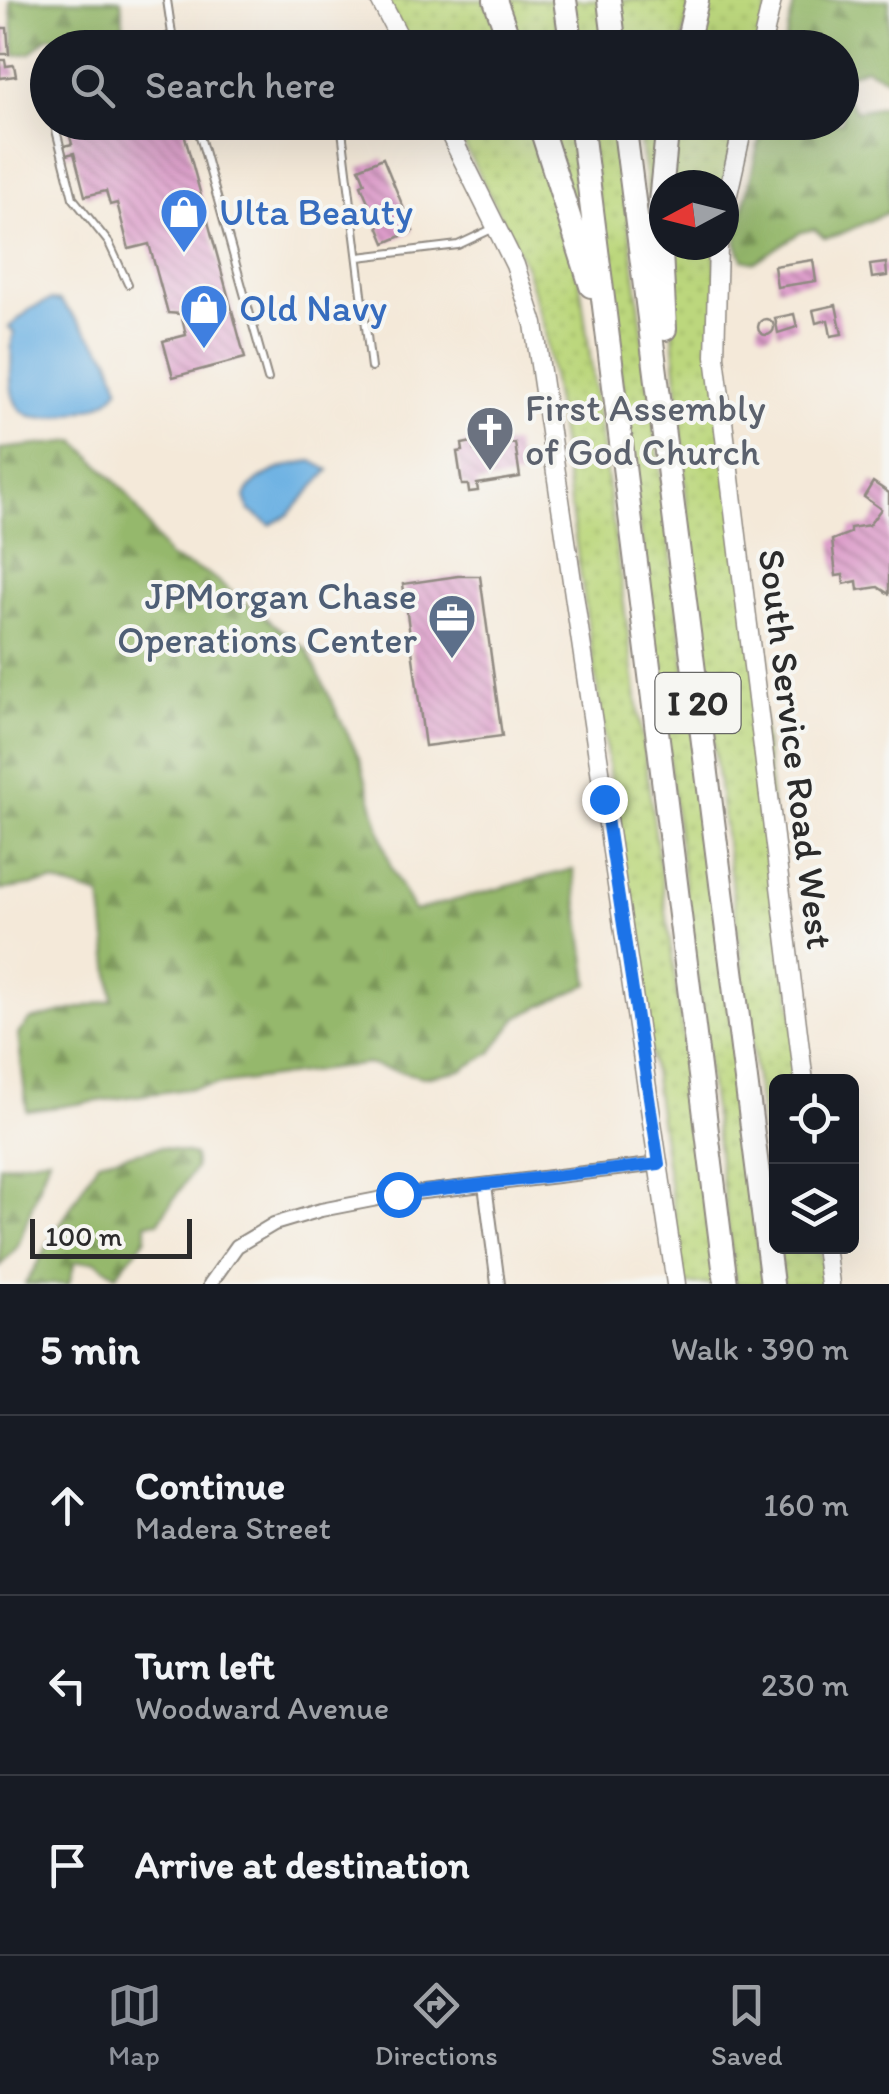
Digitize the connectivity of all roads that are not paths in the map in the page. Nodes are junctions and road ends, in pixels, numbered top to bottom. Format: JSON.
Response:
{"nodes":[{"id":1,"x":167,"y":0,"type":"edge"},
{"id":2,"x":380,"y":0,"type":"edge"},
{"id":3,"x":495,"y":0,"type":"edge"},
{"id":4,"x":565,"y":0,"type":"edge"},
{"id":5,"x":609,"y":0,"type":"edge"},
{"id":6,"x":697,"y":0,"type":"edge"},
{"id":7,"x":772,"y":0,"type":"edge"},
{"id":8,"x":171,"y":30,"type":"edge"},
{"id":9,"x":396,"y":30,"type":"edge"},
{"id":10,"x":506,"y":30,"type":"edge"},
{"id":11,"x":569,"y":30,"type":"edge"},
{"id":12,"x":613,"y":30,"type":"edge"},
{"id":13,"x":690,"y":30,"type":"edge"},
{"id":14,"x":765,"y":30,"type":"edge"},
{"id":15,"x":58,"y":140,"type":"edge"},
{"id":16,"x":201,"y":140,"type":"edge"},
{"id":17,"x":344,"y":140,"type":"edge"},
{"id":18,"x":453,"y":140,"type":"edge"},
{"id":19,"x":545,"y":140,"type":"edge"},
{"id":20,"x":584,"y":140,"type":"edge"},
{"id":21,"x":626,"y":140,"type":"edge"},
{"id":22,"x":666,"y":140,"type":"edge"},
{"id":23,"x":740,"y":140,"type":"edge"},
{"id":24,"x":733,"y":170,"type":"edge"},
{"id":25,"x":498,"y":226,"type":"junction"},
{"id":26,"x":360,"y":257,"type":"junction"},
{"id":27,"x":718,"y":260,"type":"edge"},
{"id":28,"x":128,"y":284,"type":"dead end"},
{"id":29,"x":613,"y":362,"type":"junction"},
{"id":30,"x":371,"y":368,"type":"dead end"},
{"id":31,"x":268,"y":378,"type":"dead end"},
{"id":32,"x":666,"y":448,"type":"junction"},
{"id":33,"x":803,"y":1074,"type":"edge"},
{"id":34,"x":659,"y":1164,"type":"junction"},
{"id":35,"x":485,"y":1185,"type":"junction"},
{"id":36,"x":826,"y":1254,"type":"edge"},
{"id":37,"x":210,"y":1284,"type":"edge"},
{"id":38,"x":498,"y":1284,"type":"edge"},
{"id":39,"x":676,"y":1284,"type":"edge"},
{"id":40,"x":726,"y":1284,"type":"edge"},
{"id":41,"x":772,"y":1284,"type":"edge"},
{"id":42,"x":830,"y":1284,"type":"edge"}],
"edges":[{"from":1,"to":8,"type":"lane"},
{"from":2,"to":9,"type":"main road"},
{"from":3,"to":10,"type":"highway"},
{"from":4,"to":11,"type":"highway"},
{"from":5,"to":12,"type":"highway"},
{"from":6,"to":13,"type":"highway"},
{"from":7,"to":14,"type":"main road"},
{"from":15,"to":28,"type":"lane"},
{"from":16,"to":31,"type":"lane"},
{"from":17,"to":26,"type":"lane"},
{"from":18,"to":25,"type":"main road"},
{"from":19,"to":29,"type":"highway"},
{"from":20,"to":29,"type":"highway","number":"I 20"},
{"from":21,"to":32,"type":"highway","number":"I 20"},
{"from":22,"to":32,"type":"highway"},
{"from":23,"to":24,"type":"main road"},
{"from":25,"to":26,"type":"lane"},
{"from":25,"to":34,"type":"main road"},
{"from":26,"to":30,"type":"lane"},
{"from":27,"to":33,"type":"main road","name":"South Service Road West"},
{"from":29,"to":40,"type":"highway","number":"I 20"},
{"from":32,"to":41,"type":"highway","number":"I 20"},
{"from":34,"to":35,"type":"street"},
{"from":34,"to":39,"type":"main road"},
{"from":35,"to":37,"type":"street"},
{"from":35,"to":38,"type":"street"},
{"from":36,"to":42,"type":"main road"}]}
